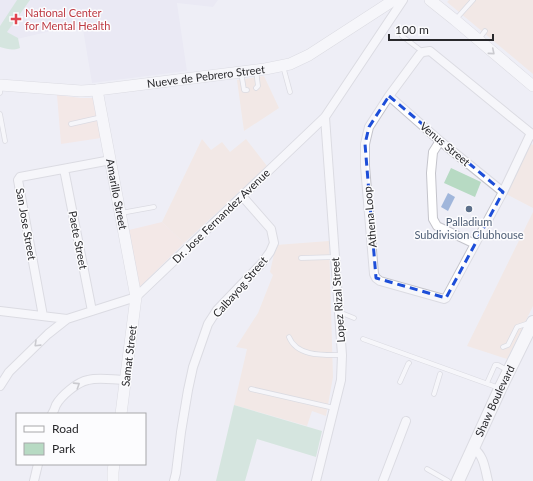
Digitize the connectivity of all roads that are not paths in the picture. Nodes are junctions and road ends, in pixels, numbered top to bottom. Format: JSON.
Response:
{"nodes":[{"id":1,"x":403,"y":0,"type":"edge"},
{"id":2,"x":430,"y":0,"type":"edge"},
{"id":3,"x":472,"y":0,"type":"edge"},
{"id":4,"x":389,"y":1,"type":"edge"},
{"id":5,"x":455,"y":20,"type":"junction"},
{"id":6,"x":485,"y":31,"type":"dead end"},
{"id":7,"x":402,"y":36,"type":"dead end"},
{"id":8,"x":478,"y":40,"type":"junction"},
{"id":9,"x":423,"y":52,"type":"junction"},
{"id":10,"x":283,"y":65,"type":"junction"},
{"id":11,"x":256,"y":70,"type":"junction"},
{"id":12,"x":240,"y":72,"type":"junction"},
{"id":13,"x":533,"y":86,"type":"edge"},
{"id":14,"x":0,"y":88,"type":"edge"},
{"id":15,"x":256,"y":88,"type":"dead end"},
{"id":16,"x":97,"y":90,"type":"junction"},
{"id":17,"x":247,"y":90,"type":"dead end"},
{"id":18,"x":290,"y":92,"type":"dead end"},
{"id":19,"x":389,"y":96,"type":"junction"},
{"id":20,"x":0,"y":114,"type":"edge"},
{"id":21,"x":102,"y":117,"type":"junction"},
{"id":22,"x":325,"y":117,"type":"junction"},
{"id":23,"x":71,"y":124,"type":"dead end"},
{"id":24,"x":532,"y":134,"type":"edge"},
{"id":25,"x":440,"y":140,"type":"junction"},
{"id":26,"x":5,"y":141,"type":"dead end"},
{"id":27,"x":111,"y":160,"type":"junction"},
{"id":28,"x":64,"y":169,"type":"junction"},
{"id":29,"x":503,"y":192,"type":"junction"},
{"id":30,"x":242,"y":196,"type":"junction"},
{"id":31,"x":154,"y":207,"type":"dead end"},
{"id":32,"x":120,"y":213,"type":"junction"},
{"id":33,"x":475,"y":244,"type":"junction"},
{"id":34,"x":335,"y":256,"type":"junction"},
{"id":35,"x":301,"y":258,"type":"dead end"},
{"id":36,"x":136,"y":297,"type":"junction"},
{"id":37,"x":92,"y":310,"type":"junction"},
{"id":38,"x":0,"y":311,"type":"edge"},
{"id":39,"x":338,"y":312,"type":"junction"},
{"id":40,"x":43,"y":316,"type":"junction"},
{"id":41,"x":354,"y":318,"type":"dead end"},
{"id":42,"x":67,"y":319,"type":"junction"},
{"id":43,"x":533,"y":322,"type":"edge"},
{"id":44,"x":289,"y":337,"type":"dead end"},
{"id":45,"x":362,"y":339,"type":"dead end"},
{"id":46,"x":503,"y":347,"type":"dead end"},
{"id":47,"x":342,"y":355,"type":"junction"},
{"id":48,"x":409,"y":363,"type":"dead end"},
{"id":49,"x":509,"y":371,"type":"junction"},
{"id":50,"x":440,"y":374,"type":"dead end"},
{"id":51,"x":126,"y":380,"type":"junction"},
{"id":52,"x":400,"y":382,"type":"dead end"},
{"id":53,"x":486,"y":383,"type":"junction"},
{"id":54,"x":0,"y":386,"type":"edge"},
{"id":55,"x":500,"y":389,"type":"junction"},
{"id":56,"x":251,"y":390,"type":"dead end"},
{"id":57,"x":434,"y":394,"type":"dead end"},
{"id":58,"x":334,"y":408,"type":"junction"},
{"id":59,"x":52,"y":413,"type":"edge"},
{"id":60,"x":121,"y":413,"type":"edge"},
{"id":61,"x":406,"y":421,"type":"dead end"},
{"id":62,"x":473,"y":448,"type":"junction"},
{"id":63,"x":38,"y":465,"type":"edge"},
{"id":64,"x":114,"y":465,"type":"edge"},
{"id":65,"x":427,"y":469,"type":"dead end"},
{"id":66,"x":34,"y":481,"type":"edge"},
{"id":67,"x":113,"y":481,"type":"edge"},
{"id":68,"x":174,"y":481,"type":"edge"},
{"id":69,"x":316,"y":481,"type":"edge"},
{"id":70,"x":383,"y":481,"type":"edge"},
{"id":71,"x":448,"y":481,"type":"edge"},
{"id":72,"x":458,"y":481,"type":"edge"},
{"id":73,"x":488,"y":481,"type":"edge"}],
"edges":[{"from":1,"to":22,"type":"street","name":"Dr. Jose Fernandez Avenue"},
{"from":2,"to":5,"type":"street"},
{"from":3,"to":5,"type":"lane"},
{"from":4,"to":10,"type":"street","name":"Nueve de Pebrero Street"},
{"from":5,"to":8,"type":"street"},
{"from":6,"to":8,"type":"lane"},
{"from":7,"to":9,"type":"lane"},
{"from":8,"to":13,"type":"street","one_way":true},
{"from":9,"to":19,"type":"street","name":"Athena Loop"},
{"from":9,"to":24,"type":"street","name":"Athena Loop"},
{"from":10,"to":11,"type":"street","name":"Nueve de Pebrero Street"},
{"from":10,"to":18,"type":"lane"},
{"from":11,"to":12,"type":"street","name":"Nueve de Pebrero Street"},
{"from":11,"to":15,"type":"lane"},
{"from":12,"to":16,"type":"street","name":"Nueve de Pebrero Street"},
{"from":12,"to":17,"type":"lane"},
{"from":14,"to":16,"type":"street","name":"Nueve de Pebrero Street"},
{"from":16,"to":21,"type":"street","name":"Amarillo Street"},
{"from":19,"to":25,"type":"street","name":"Venus Street"},
{"from":19,"to":33,"type":"street","name":"Athena Loop"},
{"from":20,"to":26,"type":"lane"},
{"from":21,"to":23,"type":"lane"},
{"from":21,"to":27,"type":"street","name":"Amarillo Street"},
{"from":22,"to":30,"type":"street","name":"Dr. Jose Fernandez Avenue"},
{"from":22,"to":34,"type":"street","name":"Lopez Rizal Street"},
{"from":24,"to":29,"type":"street","name":"Athena Loop"},
{"from":25,"to":29,"type":"street","name":"Venus Street"},
{"from":25,"to":33,"type":"street"},
{"from":27,"to":28,"type":"street","name":"San Jose Street"},
{"from":27,"to":32,"type":"street","name":"Amarillo Street"},
{"from":28,"to":37,"type":"street","name":"Paete Street"},
{"from":28,"to":40,"type":"street","name":"San Jose Street"},
{"from":29,"to":33,"type":"street","name":"Athena Loop"},
{"from":30,"to":36,"type":"street","name":"Dr. Jose Fernandez Avenue"},
{"from":30,"to":68,"type":"street","name":"Calbayog Street"},
{"from":31,"to":32,"type":"lane"},
{"from":32,"to":36,"type":"street","name":"Amarillo Street"},
{"from":34,"to":35,"type":"lane"},
{"from":34,"to":39,"type":"street","name":"Lopez Rizal Street"},
{"from":36,"to":37,"type":"street","name":"Dr. Jose Fernandez Avenue"},
{"from":36,"to":51,"type":"street","name":"Samat Street"},
{"from":37,"to":42,"type":"street","name":"Dr. Jose Fernandez Avenue"},
{"from":38,"to":40,"type":"street"},
{"from":39,"to":41,"type":"lane"},
{"from":39,"to":47,"type":"street","name":"Lopez Rizal Street"},
{"from":40,"to":42,"type":"street"},
{"from":42,"to":54,"type":"street","name":"Dr. Jose Fernandez Avenue","one_way":true},
{"from":43,"to":46,"type":"lane"},
{"from":43,"to":49,"type":"main road","name":"Shaw Boulevard"},
{"from":44,"to":47,"type":"lane"},
{"from":45,"to":53,"type":"lane"},
{"from":47,"to":58,"type":"street","name":"Lopez Rizal Street"},
{"from":48,"to":52,"type":"lane"},
{"from":49,"to":53,"type":"lane"},
{"from":49,"to":55,"type":"main road","name":"Shaw Boulevard"},
{"from":50,"to":57,"type":"lane"},
{"from":59,"to":51,"type":"street","one_way":true},
{"from":51,"to":60,"type":"street","name":"Samat Street"},
{"from":53,"to":55,"type":"lane"},
{"from":55,"to":62,"type":"main road","name":"Shaw Boulevard"},
{"from":56,"to":58,"type":"lane"},
{"from":58,"to":69,"type":"street","name":"Lopez Rizal Street"},
{"from":61,"to":70,"type":"street"},
{"from":62,"to":72,"type":"main road","name":"Shaw Boulevard"},
{"from":62,"to":73,"type":"street"},
{"from":63,"to":66,"type":"street"},
{"from":64,"to":67,"type":"street"},
{"from":65,"to":71,"type":"lane"}]}
